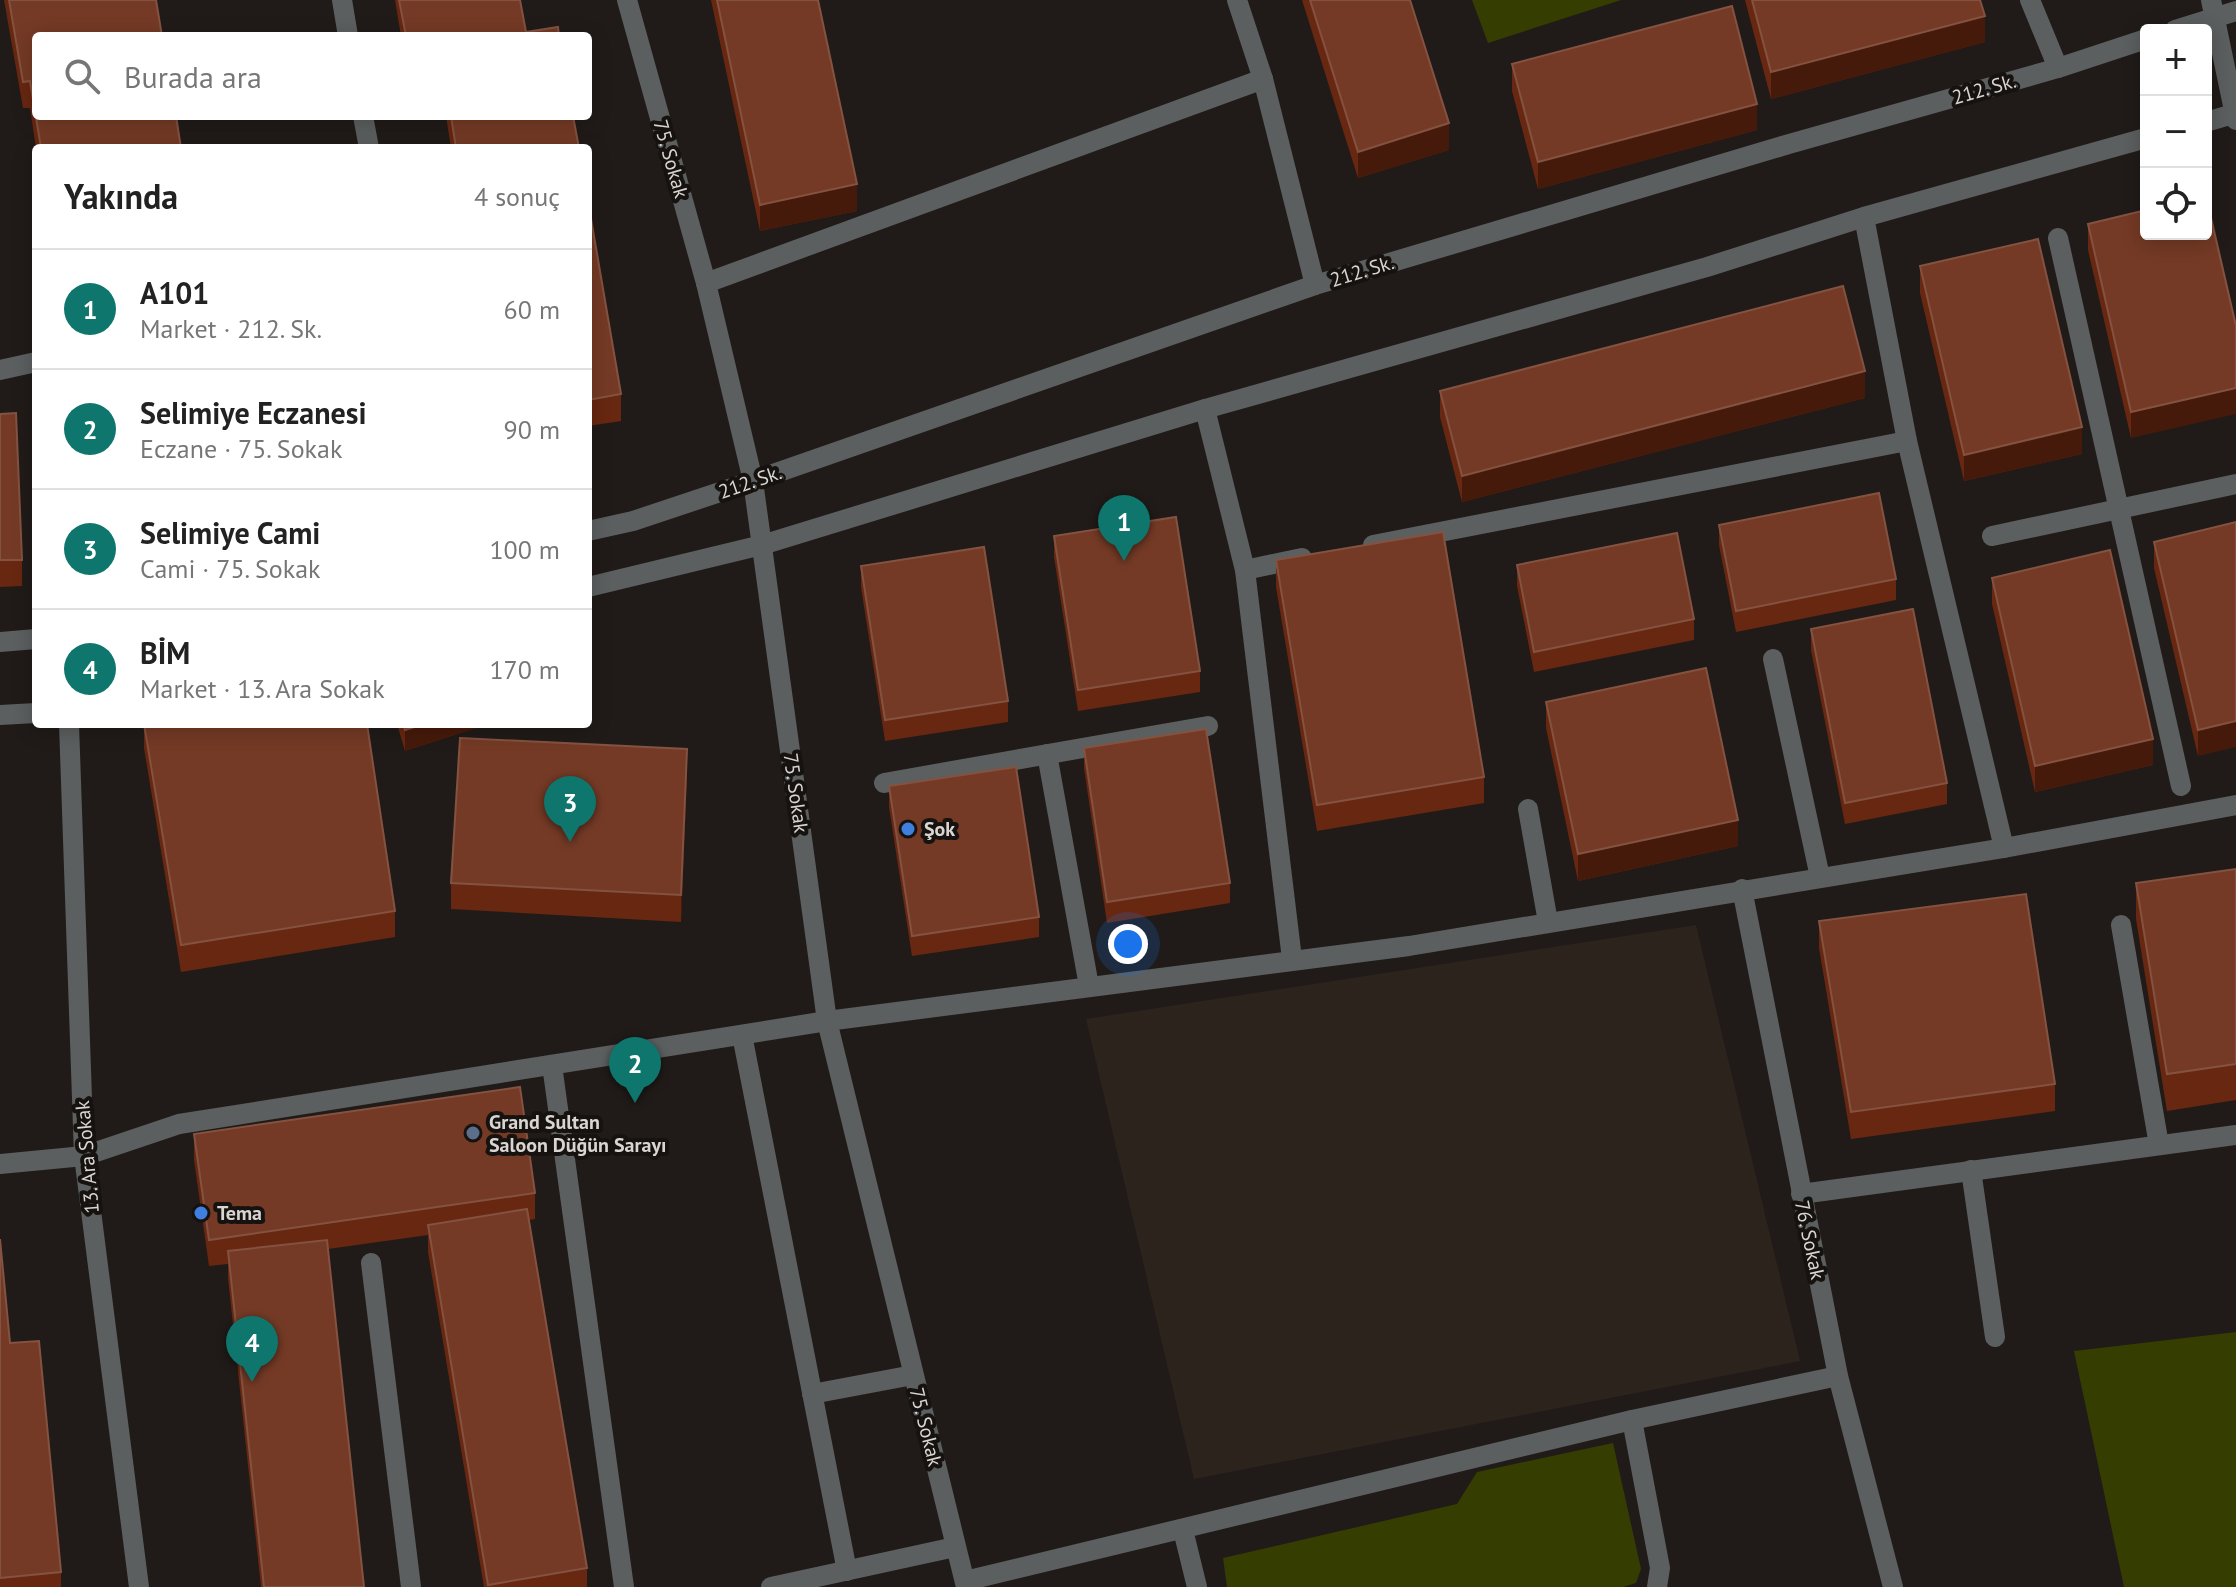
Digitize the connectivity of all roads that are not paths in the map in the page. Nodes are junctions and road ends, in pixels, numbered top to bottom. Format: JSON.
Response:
{"nodes":[{"id":1,"x":342,"y":0,"type":"edge"},
{"id":2,"x":627,"y":0,"type":"edge"},
{"id":3,"x":1237,"y":0,"type":"edge"},
{"id":4,"x":2030,"y":0,"type":"edge"},
{"id":5,"x":2213,"y":9,"type":"edge"},
{"id":6,"x":2236,"y":11,"type":"edge"},
{"id":7,"x":2186,"y":24,"type":"edge"},
{"id":8,"x":347,"y":32,"type":"edge"},
{"id":9,"x":2140,"y":41,"type":"edge"},
{"id":10,"x":2058,"y":68,"type":"junction"},
{"id":11,"x":1263,"y":79,"type":"junction"},
{"id":12,"x":2235,"y":116,"type":"edge"},
{"id":13,"x":364,"y":120,"type":"edge"},
{"id":14,"x":2212,"y":121,"type":"edge"},
{"id":15,"x":2140,"y":140,"type":"edge"},
{"id":16,"x":368,"y":144,"type":"edge"},
{"id":17,"x":1864,"y":217,"type":"junction"},
{"id":18,"x":2058,"y":238,"type":"dead end"},
{"id":19,"x":706,"y":283,"type":"junction"},
{"id":20,"x":1315,"y":285,"type":"junction"},
{"id":21,"x":32,"y":363,"type":"edge"},
{"id":22,"x":0,"y":370,"type":"edge"},
{"id":23,"x":1205,"y":409,"type":"junction"},
{"id":24,"x":1907,"y":441,"type":"junction"},
{"id":25,"x":753,"y":481,"type":"junction"},
{"id":26,"x":2236,"y":484,"type":"edge"},
{"id":27,"x":2119,"y":509,"type":"junction"},
{"id":28,"x":592,"y":530,"type":"edge"},
{"id":29,"x":1992,"y":536,"type":"dead end"},
{"id":30,"x":762,"y":545,"type":"junction"},
{"id":31,"x":1353,"y":549,"type":"edge"},
{"id":32,"x":1322,"y":555,"type":"edge"},
{"id":33,"x":1245,"y":570,"type":"junction"},
{"id":34,"x":592,"y":586,"type":"edge"},
{"id":35,"x":32,"y":639,"type":"edge"},
{"id":36,"x":0,"y":642,"type":"edge"},
{"id":37,"x":1773,"y":659,"type":"dead end"},
{"id":38,"x":32,"y":713,"type":"edge"},
{"id":39,"x":0,"y":715,"type":"edge"},
{"id":40,"x":1208,"y":726,"type":"edge"},
{"id":41,"x":69,"y":728,"type":"edge"},
{"id":42,"x":1047,"y":754,"type":"junction"},
{"id":43,"x":884,"y":783,"type":"dead end"},
{"id":44,"x":2181,"y":786,"type":"dead end"},
{"id":45,"x":2236,"y":805,"type":"edge"},
{"id":46,"x":1528,"y":809,"type":"dead end"},
{"id":47,"x":2004,"y":848,"type":"junction"},
{"id":48,"x":1820,"y":877,"type":"junction"},
{"id":49,"x":1742,"y":889,"type":"junction"},
{"id":50,"x":1548,"y":922,"type":"junction"},
{"id":51,"x":2121,"y":925,"type":"dead end"},
{"id":52,"x":1292,"y":959,"type":"junction"},
{"id":53,"x":1089,"y":986,"type":"junction"},
{"id":54,"x":827,"y":1021,"type":"junction"},
{"id":55,"x":742,"y":1035,"type":"junction"},
{"id":56,"x":552,"y":1065,"type":"junction"},
{"id":57,"x":2236,"y":1135,"type":"edge"},
{"id":58,"x":2159,"y":1145,"type":"junction"},
{"id":59,"x":84,"y":1156,"type":"junction"},
{"id":60,"x":0,"y":1164,"type":"edge"},
{"id":61,"x":1971,"y":1170,"type":"junction"},
{"id":62,"x":1801,"y":1194,"type":"junction"},
{"id":63,"x":371,"y":1263,"type":"dead end"},
{"id":64,"x":1995,"y":1337,"type":"dead end"},
{"id":65,"x":913,"y":1375,"type":"junction"},
{"id":66,"x":1838,"y":1376,"type":"junction"},
{"id":67,"x":812,"y":1394,"type":"junction"},
{"id":68,"x":1632,"y":1420,"type":"junction"},
{"id":69,"x":1183,"y":1530,"type":"junction"},
{"id":70,"x":955,"y":1547,"type":"junction"},
{"id":71,"x":847,"y":1571,"type":"junction"},
{"id":72,"x":966,"y":1584,"type":"edge"},
{"id":73,"x":139,"y":1587,"type":"edge"},
{"id":74,"x":411,"y":1587,"type":"edge"},
{"id":75,"x":624,"y":1587,"type":"edge"},
{"id":76,"x":771,"y":1587,"type":"edge"},
{"id":77,"x":1197,"y":1587,"type":"edge"},
{"id":78,"x":1657,"y":1587,"type":"edge"},
{"id":79,"x":1893,"y":1587,"type":"edge"}],
"edges":[{"from":1,"to":8,"type":"street"},
{"from":2,"to":19,"type":"street","name":"75. Sokak"},
{"from":3,"to":11,"type":"street"},
{"from":4,"to":10,"type":"street"},
{"from":5,"to":6,"type":"street"},
{"from":5,"to":7,"type":"street"},
{"from":5,"to":12,"type":"street"},
{"from":9,"to":10,"type":"street","name":"212. Sk."},
{"from":10,"to":20,"type":"street","name":"212. Sk."},
{"from":11,"to":19,"type":"street"},
{"from":11,"to":20,"type":"street"},
{"from":12,"to":14,"type":"street"},
{"from":13,"to":16,"type":"street"},
{"from":15,"to":17,"type":"street"},
{"from":17,"to":23,"type":"street"},
{"from":17,"to":24,"type":"street"},
{"from":18,"to":27,"type":"street"},
{"from":19,"to":25,"type":"street","name":"75. Sokak"},
{"from":20,"to":25,"type":"street","name":"212. Sk."},
{"from":21,"to":22,"type":"street"},
{"from":23,"to":30,"type":"street"},
{"from":23,"to":33,"type":"street"},
{"from":24,"to":31,"type":"street"},
{"from":24,"to":47,"type":"street"},
{"from":25,"to":28,"type":"street","name":"212. Sk."},
{"from":25,"to":30,"type":"street","name":"75. Sokak"},
{"from":26,"to":27,"type":"street"},
{"from":27,"to":29,"type":"street"},
{"from":27,"to":44,"type":"street"},
{"from":30,"to":34,"type":"street"},
{"from":30,"to":54,"type":"street","name":"75. Sokak"},
{"from":32,"to":33,"type":"street"},
{"from":33,"to":52,"type":"street"},
{"from":35,"to":36,"type":"street"},
{"from":37,"to":48,"type":"street"},
{"from":38,"to":39,"type":"street"},
{"from":40,"to":42,"type":"street"},
{"from":41,"to":59,"type":"street","name":"13. Ara Sokak"},
{"from":42,"to":43,"type":"street"},
{"from":42,"to":53,"type":"street"},
{"from":45,"to":47,"type":"street"},
{"from":46,"to":50,"type":"street"},
{"from":47,"to":48,"type":"street"},
{"from":48,"to":49,"type":"street"},
{"from":49,"to":50,"type":"street"},
{"from":49,"to":62,"type":"street","name":"76. Sokak"},
{"from":50,"to":52,"type":"street"},
{"from":51,"to":58,"type":"street"},
{"from":52,"to":53,"type":"street"},
{"from":53,"to":54,"type":"street"},
{"from":54,"to":55,"type":"street"},
{"from":54,"to":65,"type":"street","name":"75. Sokak"},
{"from":55,"to":56,"type":"street"},
{"from":55,"to":67,"type":"street"},
{"from":56,"to":59,"type":"street"},
{"from":56,"to":75,"type":"street"},
{"from":57,"to":58,"type":"street"},
{"from":58,"to":61,"type":"street"},
{"from":59,"to":60,"type":"street"},
{"from":59,"to":73,"type":"street","name":"13. Ara Sokak"},
{"from":61,"to":62,"type":"street"},
{"from":61,"to":64,"type":"street"},
{"from":62,"to":66,"type":"street","name":"76. Sokak"},
{"from":63,"to":74,"type":"street"},
{"from":65,"to":67,"type":"street"},
{"from":65,"to":70,"type":"street","name":"75. Sokak"},
{"from":66,"to":68,"type":"street"},
{"from":66,"to":79,"type":"street","name":"76. Sokak"},
{"from":67,"to":71,"type":"street"},
{"from":68,"to":69,"type":"street"},
{"from":68,"to":78,"type":"street"},
{"from":69,"to":72,"type":"street"},
{"from":69,"to":77,"type":"street"},
{"from":70,"to":71,"type":"street"},
{"from":70,"to":72,"type":"street","name":"75. Sokak"},
{"from":71,"to":76,"type":"street"}]}
